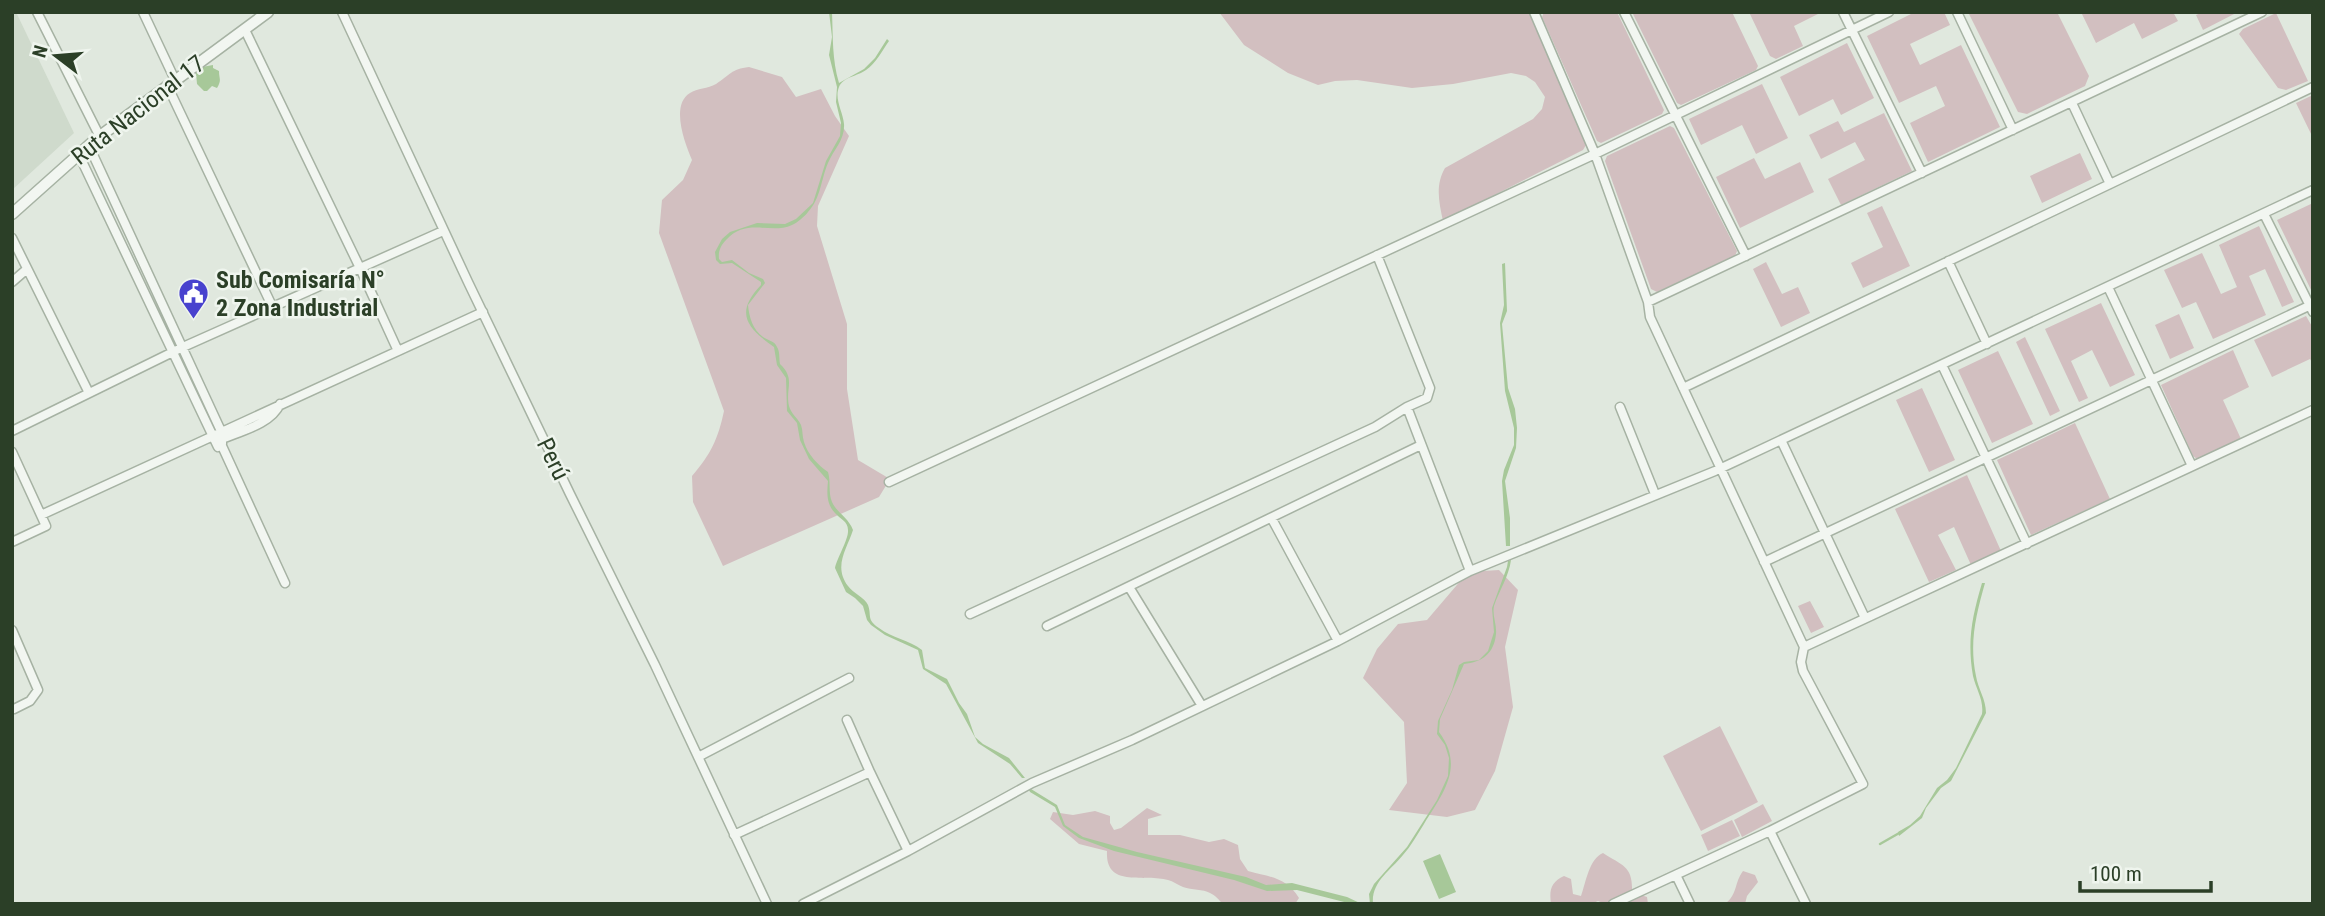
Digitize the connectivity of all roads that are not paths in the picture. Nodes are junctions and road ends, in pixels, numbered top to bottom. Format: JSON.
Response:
{"nodes":[{"id":1,"x":37,"y":12,"type":"edge"},
{"id":2,"x":143,"y":12,"type":"edge"},
{"id":3,"x":342,"y":12,"type":"edge"},
{"id":4,"x":1534,"y":12,"type":"edge"},
{"id":5,"x":1624,"y":12,"type":"edge"},
{"id":6,"x":1843,"y":12,"type":"edge"},
{"id":7,"x":1889,"y":12,"type":"edge"},
{"id":8,"x":1957,"y":12,"type":"edge"},
{"id":9,"x":2262,"y":12,"type":"edge"},
{"id":10,"x":261,"y":14,"type":"edge"},
{"id":11,"x":245,"y":30,"type":"junction"},
{"id":12,"x":1852,"y":30,"type":"junction"},
{"id":13,"x":171,"y":82,"type":"junction"},
{"id":14,"x":2313,"y":87,"type":"edge"},
{"id":15,"x":2072,"y":103,"type":"junction"},
{"id":16,"x":1676,"y":115,"type":"junction"},
{"id":17,"x":2013,"y":130,"type":"junction"},
{"id":18,"x":100,"y":136,"type":"junction"},
{"id":19,"x":89,"y":146,"type":"junction"},
{"id":20,"x":1595,"y":154,"type":"junction"},
{"id":21,"x":79,"y":155,"type":"junction"},
{"id":22,"x":1922,"y":173,"type":"junction"},
{"id":23,"x":2110,"y":184,"type":"junction"},
{"id":24,"x":2313,"y":190,"type":"edge"},
{"id":25,"x":12,"y":214,"type":"edge"},
{"id":26,"x":2264,"y":214,"type":"junction"},
{"id":27,"x":443,"y":230,"type":"junction"},
{"id":28,"x":12,"y":237,"type":"edge"},
{"id":29,"x":1377,"y":256,"type":"junction"},
{"id":30,"x":1746,"y":256,"type":"junction"},
{"id":31,"x":1948,"y":261,"type":"junction"},
{"id":32,"x":360,"y":268,"type":"junction"},
{"id":33,"x":27,"y":269,"type":"junction"},
{"id":34,"x":12,"y":282,"type":"edge"},
{"id":35,"x":2108,"y":287,"type":"junction"},
{"id":36,"x":1648,"y":302,"type":"junction"},
{"id":37,"x":2312,"y":307,"type":"edge"},
{"id":38,"x":273,"y":308,"type":"junction"},
{"id":39,"x":483,"y":312,"type":"junction"},
{"id":40,"x":1987,"y":344,"type":"junction"},
{"id":41,"x":183,"y":347,"type":"junction"},
{"id":42,"x":398,"y":351,"type":"junction"},
{"id":43,"x":174,"y":352,"type":"junction"},
{"id":44,"x":1942,"y":365,"type":"junction"},
{"id":45,"x":2152,"y":380,"type":"junction"},
{"id":46,"x":1683,"y":388,"type":"junction"},
{"id":47,"x":89,"y":393,"type":"junction"},
{"id":48,"x":1407,"y":407,"type":"junction"},
{"id":49,"x":1620,"y":407,"type":"dead end"},
{"id":50,"x":2313,"y":411,"type":"edge"},
{"id":51,"x":12,"y":432,"type":"edge"},
{"id":52,"x":212,"y":435,"type":"junction"},
{"id":53,"x":221,"y":440,"type":"junction"},
{"id":54,"x":1781,"y":440,"type":"junction"},
{"id":55,"x":1421,"y":445,"type":"junction"},
{"id":56,"x":12,"y":452,"type":"edge"},
{"id":57,"x":1986,"y":458,"type":"junction"},
{"id":58,"x":2192,"y":467,"type":"junction"},
{"id":59,"x":1721,"y":469,"type":"junction"},
{"id":60,"x":889,"y":482,"type":"dead end"},
{"id":61,"x":1655,"y":494,"type":"junction"},
{"id":62,"x":41,"y":514,"type":"junction"},
{"id":63,"x":1272,"y":519,"type":"junction"},
{"id":64,"x":1825,"y":534,"type":"junction"},
{"id":65,"x":12,"y":542,"type":"edge"},
{"id":66,"x":2026,"y":544,"type":"junction"},
{"id":67,"x":1764,"y":562,"type":"junction"},
{"id":68,"x":1470,"y":571,"type":"junction"},
{"id":69,"x":285,"y":583,"type":"dead end"},
{"id":70,"x":1129,"y":587,"type":"junction"},
{"id":71,"x":970,"y":614,"type":"dead end"},
{"id":72,"x":1866,"y":618,"type":"junction"},
{"id":73,"x":1047,"y":626,"type":"dead end"},
{"id":74,"x":12,"y":630,"type":"edge"},
{"id":75,"x":1338,"y":641,"type":"junction"},
{"id":76,"x":1804,"y":647,"type":"junction"},
{"id":77,"x":849,"y":678,"type":"dead end"},
{"id":78,"x":1202,"y":706,"type":"junction"},
{"id":79,"x":14,"y":709,"type":"dead end"},
{"id":80,"x":847,"y":720,"type":"dead end"},
{"id":81,"x":698,"y":757,"type":"junction"},
{"id":82,"x":870,"y":772,"type":"junction"},
{"id":83,"x":1770,"y":831,"type":"junction"},
{"id":84,"x":734,"y":835,"type":"junction"},
{"id":85,"x":908,"y":851,"type":"junction"},
{"id":86,"x":1676,"y":875,"type":"junction"},
{"id":87,"x":767,"y":904,"type":"edge"},
{"id":88,"x":803,"y":904,"type":"edge"},
{"id":89,"x":1613,"y":904,"type":"edge"},
{"id":90,"x":1690,"y":904,"type":"edge"},
{"id":91,"x":1806,"y":904,"type":"edge"}],
"edges":[{"from":1,"to":18,"type":"street"},
{"from":2,"to":13,"type":"street"},
{"from":3,"to":27,"type":"street","name":"Perú"},
{"from":4,"to":20,"type":"street"},
{"from":5,"to":16,"type":"street"},
{"from":6,"to":12,"type":"street"},
{"from":7,"to":12,"type":"street"},
{"from":8,"to":17,"type":"street"},
{"from":9,"to":15,"type":"street"},
{"from":10,"to":11,"type":"street","name":"Ruta Nacional 17"},
{"from":11,"to":13,"type":"street","name":"Ruta Nacional 17"},
{"from":11,"to":32,"type":"street"},
{"from":12,"to":16,"type":"street"},
{"from":12,"to":22,"type":"street"},
{"from":13,"to":18,"type":"street","name":"Ruta Nacional 17"},
{"from":13,"to":38,"type":"street"},
{"from":14,"to":23,"type":"street"},
{"from":15,"to":17,"type":"street"},
{"from":15,"to":23,"type":"street"},
{"from":16,"to":20,"type":"street"},
{"from":16,"to":30,"type":"street"},
{"from":17,"to":22,"type":"street"},
{"from":18,"to":19,"type":"street","name":"Ruta Nacional 17"},
{"from":19,"to":21,"type":"street","name":"Ruta Nacional 17"},
{"from":19,"to":41,"type":"street"},
{"from":20,"to":29,"type":"street"},
{"from":20,"to":36,"type":"street"},
{"from":21,"to":25,"type":"street","name":"Ruta Nacional 17"},
{"from":21,"to":43,"type":"street"},
{"from":22,"to":30,"type":"street"},
{"from":23,"to":31,"type":"street"},
{"from":24,"to":26,"type":"street"},
{"from":26,"to":35,"type":"street"},
{"from":26,"to":37,"type":"street"},
{"from":27,"to":32,"type":"street"},
{"from":27,"to":39,"type":"street","name":"Perú"},
{"from":28,"to":33,"type":"street"},
{"from":29,"to":48,"type":"street"},
{"from":29,"to":60,"type":"street"},
{"from":30,"to":36,"type":"street"},
{"from":31,"to":40,"type":"street"},
{"from":31,"to":46,"type":"street"},
{"from":32,"to":38,"type":"street"},
{"from":32,"to":42,"type":"street"},
{"from":33,"to":34,"type":"street"},
{"from":33,"to":47,"type":"street"},
{"from":35,"to":40,"type":"street"},
{"from":35,"to":45,"type":"street"},
{"from":36,"to":46,"type":"street"},
{"from":37,"to":45,"type":"street"},
{"from":38,"to":41,"type":"street"},
{"from":39,"to":42,"type":"street"},
{"from":39,"to":81,"type":"street","name":"Perú"},
{"from":40,"to":44,"type":"street"},
{"from":41,"to":43,"type":"street"},
{"from":41,"to":53,"type":"street"},
{"from":42,"to":53,"type":"street"},
{"from":43,"to":47,"type":"street"},
{"from":43,"to":52,"type":"street"},
{"from":44,"to":54,"type":"street"},
{"from":44,"to":57,"type":"street"},
{"from":45,"to":57,"type":"street"},
{"from":45,"to":58,"type":"street"},
{"from":46,"to":59,"type":"street"},
{"from":47,"to":51,"type":"street"},
{"from":48,"to":55,"type":"street"},
{"from":48,"to":71,"type":"street"},
{"from":49,"to":61,"type":"street"},
{"from":50,"to":58,"type":"street"},
{"from":52,"to":53,"type":"street"},
{"from":52,"to":62,"type":"street"},
{"from":53,"to":69,"type":"street"},
{"from":54,"to":59,"type":"street"},
{"from":54,"to":64,"type":"street"},
{"from":55,"to":63,"type":"street"},
{"from":55,"to":68,"type":"street"},
{"from":56,"to":62,"type":"street"},
{"from":57,"to":64,"type":"street"},
{"from":57,"to":66,"type":"street"},
{"from":58,"to":66,"type":"street"},
{"from":59,"to":61,"type":"street"},
{"from":59,"to":67,"type":"street"},
{"from":61,"to":68,"type":"street"},
{"from":62,"to":65,"type":"street"},
{"from":63,"to":70,"type":"street"},
{"from":63,"to":75,"type":"street"},
{"from":64,"to":67,"type":"street"},
{"from":64,"to":72,"type":"street"},
{"from":66,"to":72,"type":"street"},
{"from":67,"to":76,"type":"street"},
{"from":68,"to":75,"type":"street"},
{"from":70,"to":73,"type":"street"},
{"from":70,"to":78,"type":"street"},
{"from":72,"to":76,"type":"street"},
{"from":74,"to":79,"type":"street"},
{"from":75,"to":78,"type":"street"},
{"from":76,"to":83,"type":"street"},
{"from":77,"to":81,"type":"street"},
{"from":78,"to":85,"type":"street"},
{"from":80,"to":82,"type":"street"},
{"from":81,"to":84,"type":"street","name":"Perú"},
{"from":82,"to":84,"type":"street"},
{"from":82,"to":85,"type":"street"},
{"from":83,"to":86,"type":"street"},
{"from":83,"to":91,"type":"street"},
{"from":84,"to":87,"type":"street","name":"Perú"},
{"from":85,"to":88,"type":"street"},
{"from":86,"to":89,"type":"street"},
{"from":86,"to":90,"type":"street"}]}
